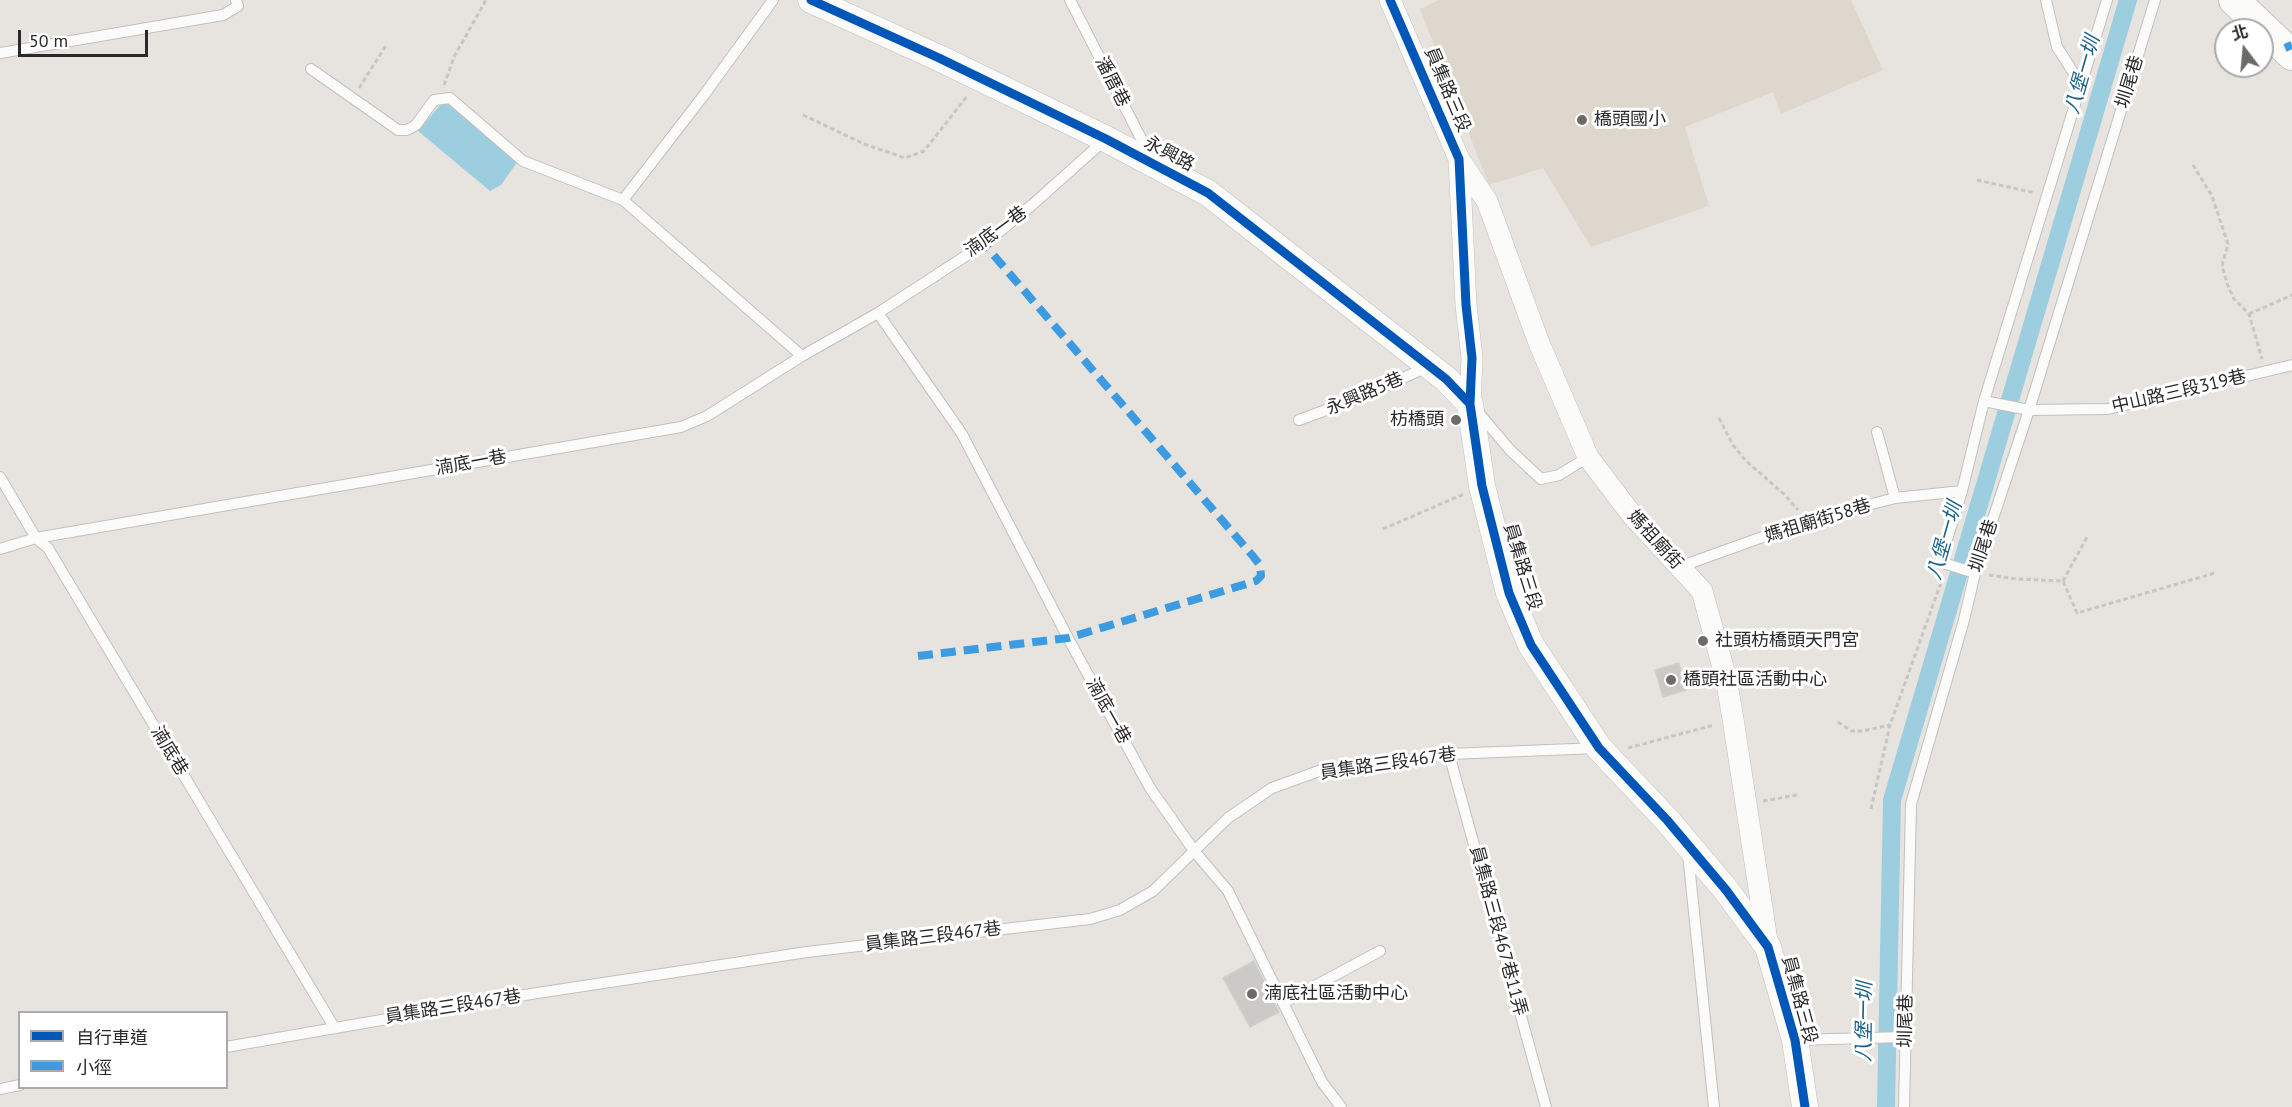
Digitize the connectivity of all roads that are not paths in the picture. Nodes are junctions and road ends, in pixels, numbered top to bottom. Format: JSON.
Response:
{"nodes":[{"id":1,"x":236,"y":0,"type":"edge"},
{"id":2,"x":772,"y":0,"type":"edge"},
{"id":3,"x":811,"y":0,"type":"edge"},
{"id":4,"x":1070,"y":0,"type":"edge"},
{"id":5,"x":1390,"y":0,"type":"edge"},
{"id":6,"x":2046,"y":0,"type":"edge"},
{"id":7,"x":2107,"y":0,"type":"edge"},
{"id":8,"x":2155,"y":0,"type":"edge"},
{"id":9,"x":2234,"y":0,"type":"edge"},
{"id":10,"x":0,"y":53,"type":"edge"},
{"id":11,"x":2292,"y":55,"type":"edge"},
{"id":12,"x":311,"y":69,"type":"dead end"},
{"id":13,"x":2082,"y":86,"type":"junction"},
{"id":14,"x":1106,"y":139,"type":"junction"},
{"id":15,"x":1459,"y":159,"type":"junction"},
{"id":16,"x":1154,"y":164,"type":"junction"},
{"id":17,"x":623,"y":200,"type":"junction"},
{"id":18,"x":878,"y":313,"type":"junction"},
{"id":19,"x":802,"y":356,"type":"junction"},
{"id":20,"x":2292,"y":365,"type":"edge"},
{"id":21,"x":1430,"y":366,"type":"junction"},
{"id":22,"x":1984,"y":401,"type":"junction"},
{"id":23,"x":1470,"y":404,"type":"junction"},
{"id":24,"x":2029,"y":410,"type":"junction"},
{"id":25,"x":1299,"y":420,"type":"dead end"},
{"id":26,"x":1877,"y":432,"type":"dead end"},
{"id":27,"x":1588,"y":457,"type":"junction"},
{"id":28,"x":0,"y":477,"type":"edge"},
{"id":29,"x":1962,"y":491,"type":"junction"},
{"id":30,"x":1895,"y":498,"type":"junction"},
{"id":31,"x":36,"y":538,"type":"junction"},
{"id":32,"x":0,"y":549,"type":"edge"},
{"id":33,"x":1678,"y":567,"type":"junction"},
{"id":34,"x":1975,"y":573,"type":"junction"},
{"id":35,"x":1599,"y":748,"type":"junction"},
{"id":36,"x":1449,"y":754,"type":"junction"},
{"id":37,"x":1687,"y":843,"type":"junction"},
{"id":38,"x":1195,"y":852,"type":"junction"},
{"id":39,"x":1768,"y":947,"type":"junction"},
{"id":40,"x":1380,"y":951,"type":"dead end"},
{"id":41,"x":1283,"y":1003,"type":"junction"},
{"id":42,"x":334,"y":1027,"type":"junction"},
{"id":43,"x":1905,"y":1037,"type":"junction"},
{"id":44,"x":1795,"y":1040,"type":"junction"},
{"id":45,"x":228,"y":1047,"type":"edge"},
{"id":46,"x":18,"y":1085,"type":"edge"},
{"id":47,"x":0,"y":1089,"type":"edge"},
{"id":48,"x":1341,"y":1107,"type":"edge"},
{"id":49,"x":1546,"y":1107,"type":"edge"},
{"id":50,"x":1714,"y":1107,"type":"edge"},
{"id":51,"x":1805,"y":1107,"type":"edge"},
{"id":52,"x":1904,"y":1107,"type":"edge"}],
"edges":[{"from":1,"to":10,"type":"lane"},
{"from":2,"to":17,"type":"lane"},
{"from":3,"to":14,"type":"street","name":"永興路"},
{"from":4,"to":16,"type":"lane","name":"潘厝巷"},
{"from":5,"to":15,"type":"street","name":"員集路三段"},
{"from":6,"to":13,"type":"lane"},
{"from":7,"to":13,"type":"lane","name":"圳尾巷"},
{"from":8,"to":24,"type":"lane","name":"圳尾巷"},
{"from":9,"to":11,"type":"main road"},
{"from":12,"to":17,"type":"lane"},
{"from":13,"to":22,"type":"lane","name":"圳尾巷"},
{"from":14,"to":16,"type":"street","name":"永興路"},
{"from":14,"to":18,"type":"lane","name":"湳底一巷"},
{"from":15,"to":23,"type":"street","name":"員集路三段"},
{"from":15,"to":27,"type":"street","name":"媽祖廟街"},
{"from":16,"to":21,"type":"street","name":"永興路"},
{"from":17,"to":19,"type":"lane"},
{"from":18,"to":19,"type":"lane","name":"湳底一巷"},
{"from":18,"to":38,"type":"lane","name":"湳底一巷"},
{"from":19,"to":31,"type":"lane","name":"湳底一巷"},
{"from":20,"to":24,"type":"lane","name":"中山路三段319巷"},
{"from":21,"to":23,"type":"street","name":"永興路"},
{"from":21,"to":25,"type":"lane","name":"永興路5巷"},
{"from":22,"to":24,"type":"lane","name":"中山路三段319巷"},
{"from":22,"to":29,"type":"lane","name":"圳尾巷"},
{"from":23,"to":27,"type":"lane"},
{"from":23,"to":35,"type":"street","name":"員集路三段"},
{"from":24,"to":34,"type":"lane","name":"圳尾巷"},
{"from":26,"to":30,"type":"lane"},
{"from":27,"to":33,"type":"street","name":"媽祖廟街"},
{"from":28,"to":31,"type":"lane","name":"湳底巷"},
{"from":29,"to":30,"type":"lane","name":"媽祖廟街58巷"},
{"from":29,"to":34,"type":"lane","name":"圳尾巷"},
{"from":30,"to":33,"type":"lane","name":"媽祖廟街58巷"},
{"from":31,"to":32,"type":"lane","name":"湳底一巷"},
{"from":31,"to":42,"type":"lane","name":"湳底巷"},
{"from":33,"to":39,"type":"street","name":"媽祖廟街"},
{"from":34,"to":43,"type":"lane","name":"圳尾巷"},
{"from":35,"to":36,"type":"lane","name":"員集路三段467巷"},
{"from":35,"to":37,"type":"street","name":"員集路三段"},
{"from":36,"to":38,"type":"lane","name":"員集路三段467巷"},
{"from":36,"to":49,"type":"lane","name":"員集路三段467巷11弄"},
{"from":37,"to":39,"type":"street","name":"員集路三段"},
{"from":37,"to":50,"type":"lane"},
{"from":38,"to":41,"type":"lane","name":"湳底一巷"},
{"from":38,"to":42,"type":"lane","name":"員集路三段467巷"},
{"from":39,"to":44,"type":"street","name":"員集路三段"},
{"from":40,"to":41,"type":"lane"},
{"from":41,"to":48,"type":"lane","name":"湳底一巷"},
{"from":42,"to":45,"type":"lane","name":"員集路三段467巷"},
{"from":43,"to":44,"type":"lane"},
{"from":43,"to":52,"type":"lane","name":"圳尾巷"},
{"from":44,"to":51,"type":"street","name":"員集路三段"},
{"from":46,"to":47,"type":"lane"}]}
